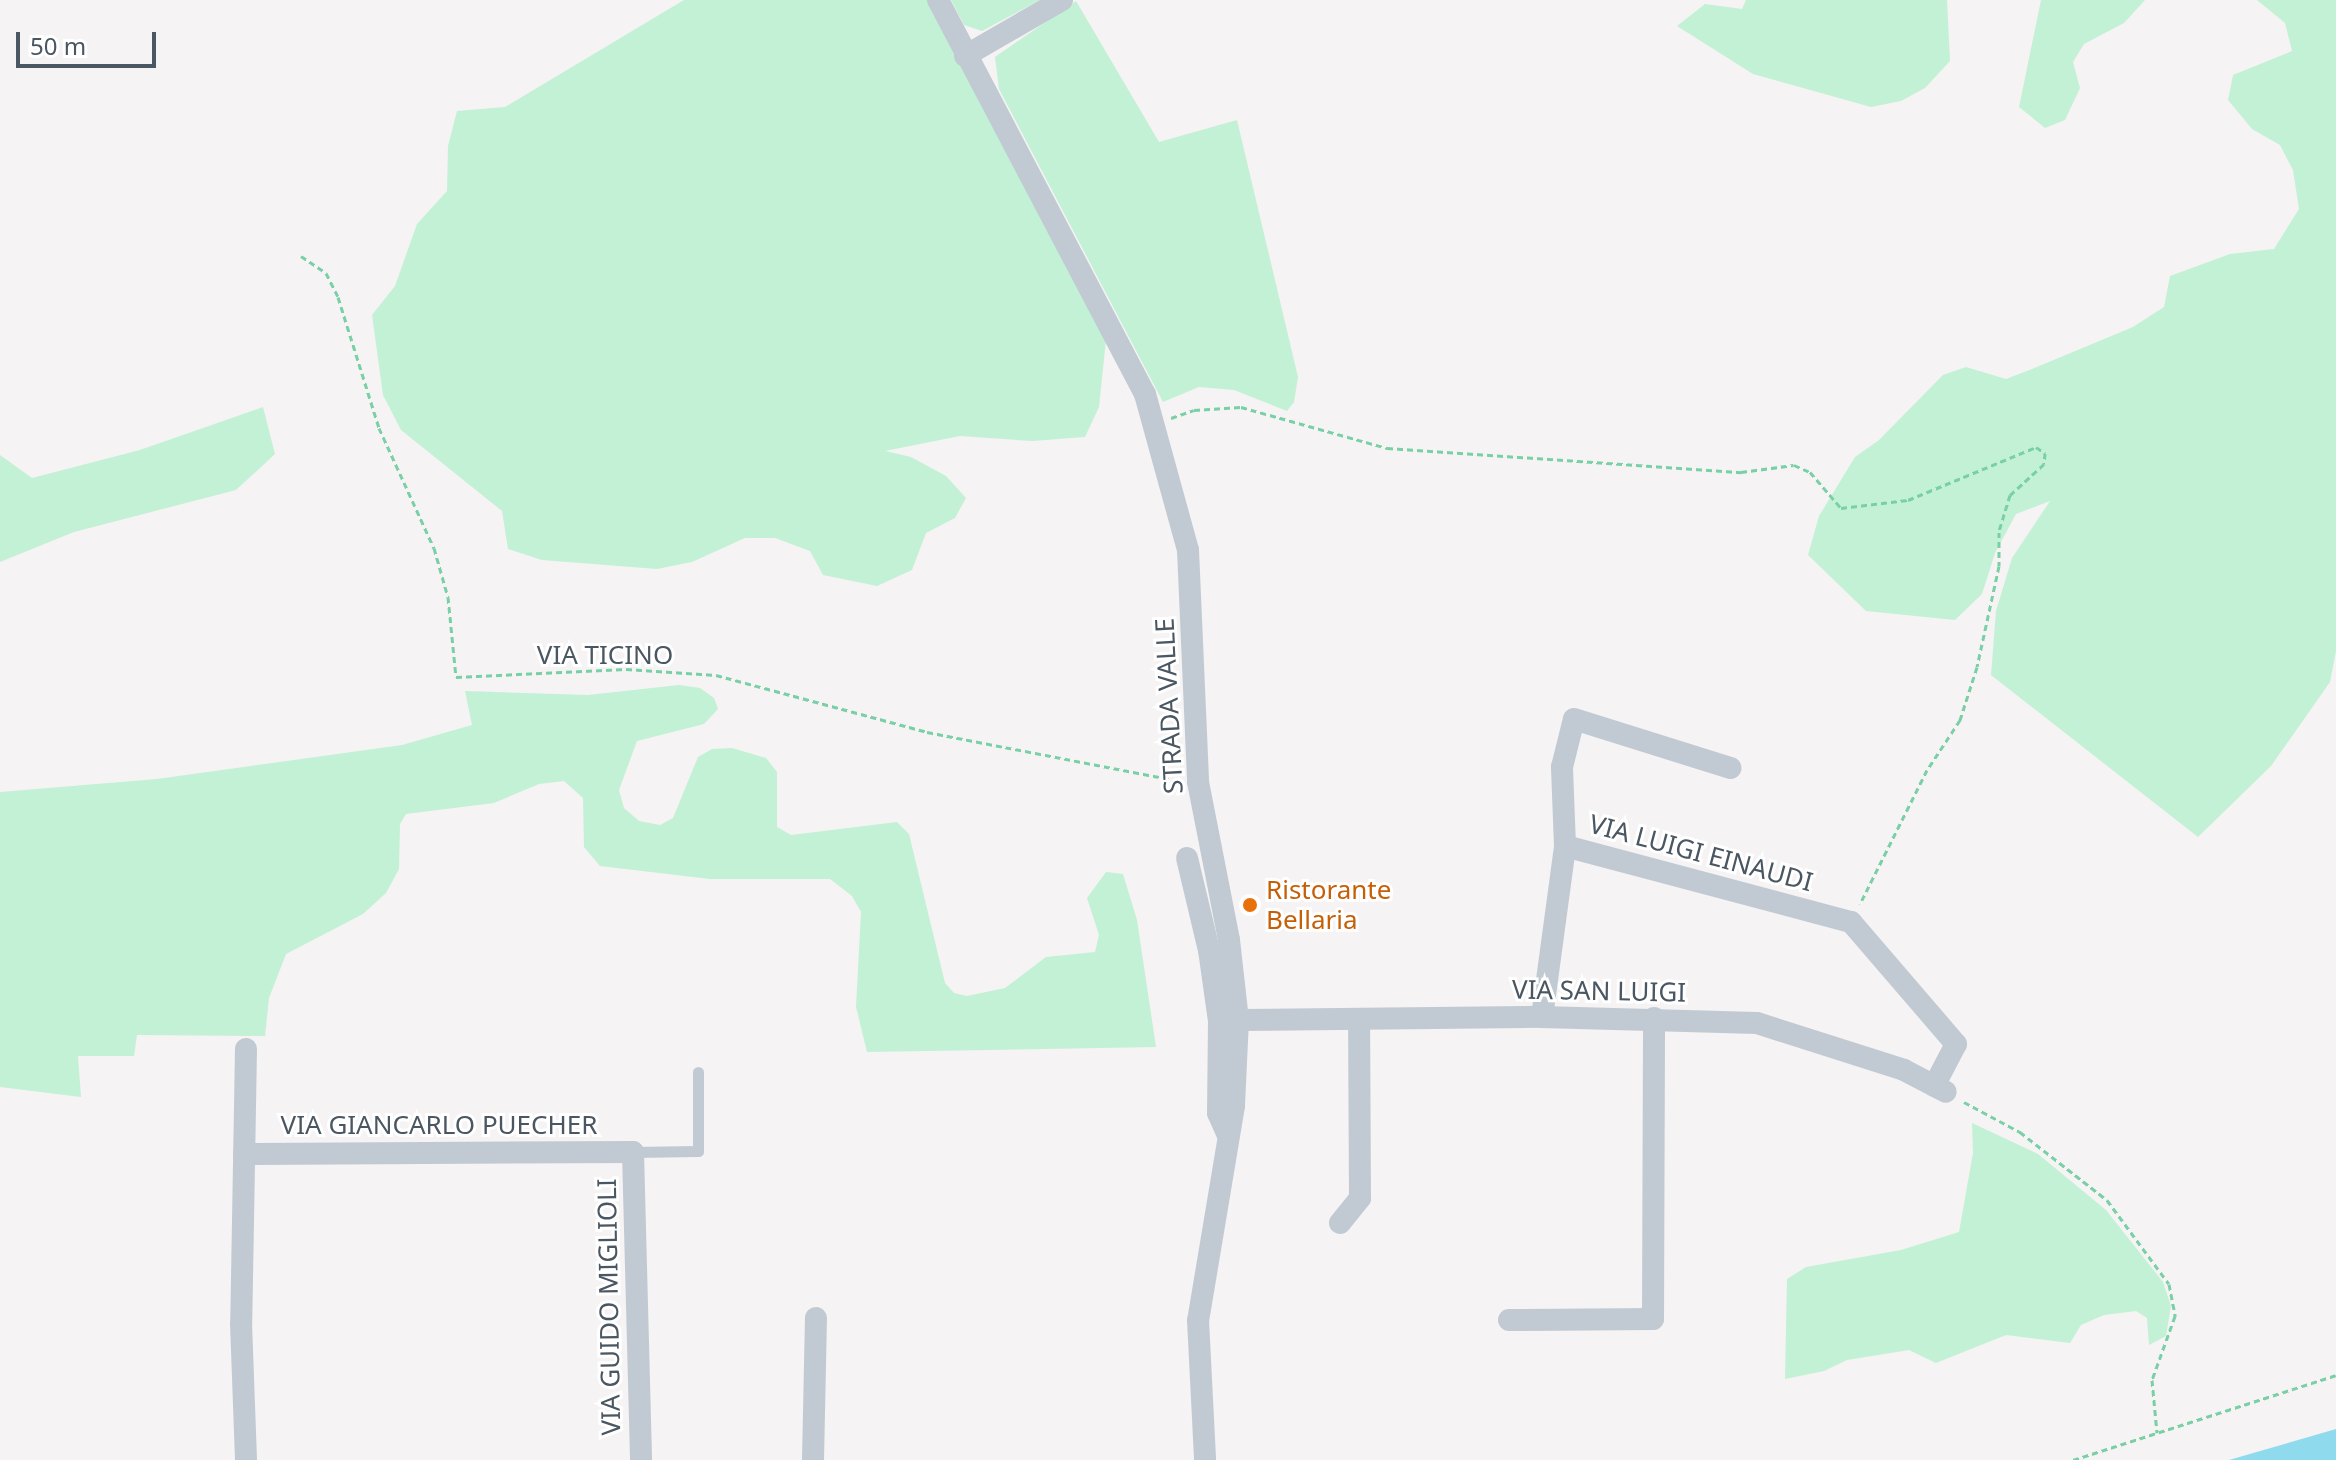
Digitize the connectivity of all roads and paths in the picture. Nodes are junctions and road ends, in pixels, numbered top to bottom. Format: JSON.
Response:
{"nodes":[{"id":1,"x":938,"y":0,"type":"edge"},
{"id":2,"x":1062,"y":0,"type":"edge"},
{"id":3,"x":965,"y":56,"type":"junction"},
{"id":4,"x":301,"y":256,"type":"dead end"},
{"id":5,"x":1157,"y":423,"type":"junction"},
{"id":6,"x":1730,"y":768,"type":"dead end"},
{"id":7,"x":1198,"y":782,"type":"junction"},
{"id":8,"x":1565,"y":846,"type":"junction"},
{"id":9,"x":1187,"y":858,"type":"dead end"},
{"id":10,"x":1851,"y":922,"type":"junction"},
{"id":11,"x":1542,"y":1017,"type":"junction"},
{"id":12,"x":1654,"y":1018,"type":"junction"},
{"id":13,"x":1238,"y":1020,"type":"junction"},
{"id":14,"x":1359,"y":1020,"type":"junction"},
{"id":15,"x":246,"y":1049,"type":"dead end"},
{"id":16,"x":698,"y":1072,"type":"dead end"},
{"id":17,"x":1940,"y":1089,"type":"junction"},
{"id":18,"x":1229,"y":1136,"type":"junction"},
{"id":19,"x":633,"y":1152,"type":"junction"},
{"id":20,"x":244,"y":1154,"type":"junction"},
{"id":21,"x":1340,"y":1223,"type":"dead end"},
{"id":22,"x":816,"y":1318,"type":"dead end"},
{"id":23,"x":1509,"y":1320,"type":"dead end"},
{"id":24,"x":2336,"y":1375,"type":"edge"},
{"id":25,"x":2157,"y":1433,"type":"junction"},
{"id":26,"x":246,"y":1460,"type":"edge"},
{"id":27,"x":641,"y":1460,"type":"edge"},
{"id":28,"x":813,"y":1460,"type":"edge"},
{"id":29,"x":1205,"y":1460,"type":"edge"},
{"id":30,"x":2073,"y":1460,"type":"edge"}],
"edges":[{"from":1,"to":3,"type":"street","name":"STRADA VALLE"},
{"from":2,"to":3,"type":"street"},
{"from":3,"to":5,"type":"street","name":"STRADA VALLE"},
{"from":4,"to":7,"type":"path","name":"VIA TICINO"},
{"from":5,"to":7,"type":"street","name":"STRADA VALLE"},
{"from":5,"to":10,"type":"path"},
{"from":6,"to":8,"type":"street"},
{"from":7,"to":13,"type":"street","name":"STRADA VALLE"},
{"from":8,"to":10,"type":"street","name":"VIA LUIGI EINAUDI"},
{"from":8,"to":11,"type":"street","name":"VIA LUIGI EINAUDI"},
{"from":9,"to":18,"type":"street"},
{"from":10,"to":17,"type":"street"},
{"from":11,"to":12,"type":"street","name":"VIA SAN LUIGI"},
{"from":11,"to":14,"type":"street","name":"VIA SAN LUIGI"},
{"from":12,"to":17,"type":"street","name":"VIA SAN LUIGI"},
{"from":12,"to":23,"type":"street"},
{"from":13,"to":14,"type":"street","name":"VIA SAN LUIGI"},
{"from":13,"to":18,"type":"street","name":"STRADA VALLE"},
{"from":14,"to":21,"type":"street"},
{"from":15,"to":20,"type":"street"},
{"from":16,"to":19,"type":"lane"},
{"from":17,"to":25,"type":"path"},
{"from":18,"to":29,"type":"street","name":"STRADA VALLE"},
{"from":19,"to":20,"type":"street","name":"VIA GIANCARLO PUECHER"},
{"from":19,"to":27,"type":"street","name":"VIA GUIDO MIGLIOLI"},
{"from":20,"to":26,"type":"street"},
{"from":22,"to":28,"type":"street"},
{"from":24,"to":25,"type":"path"},
{"from":25,"to":30,"type":"path"}]}
